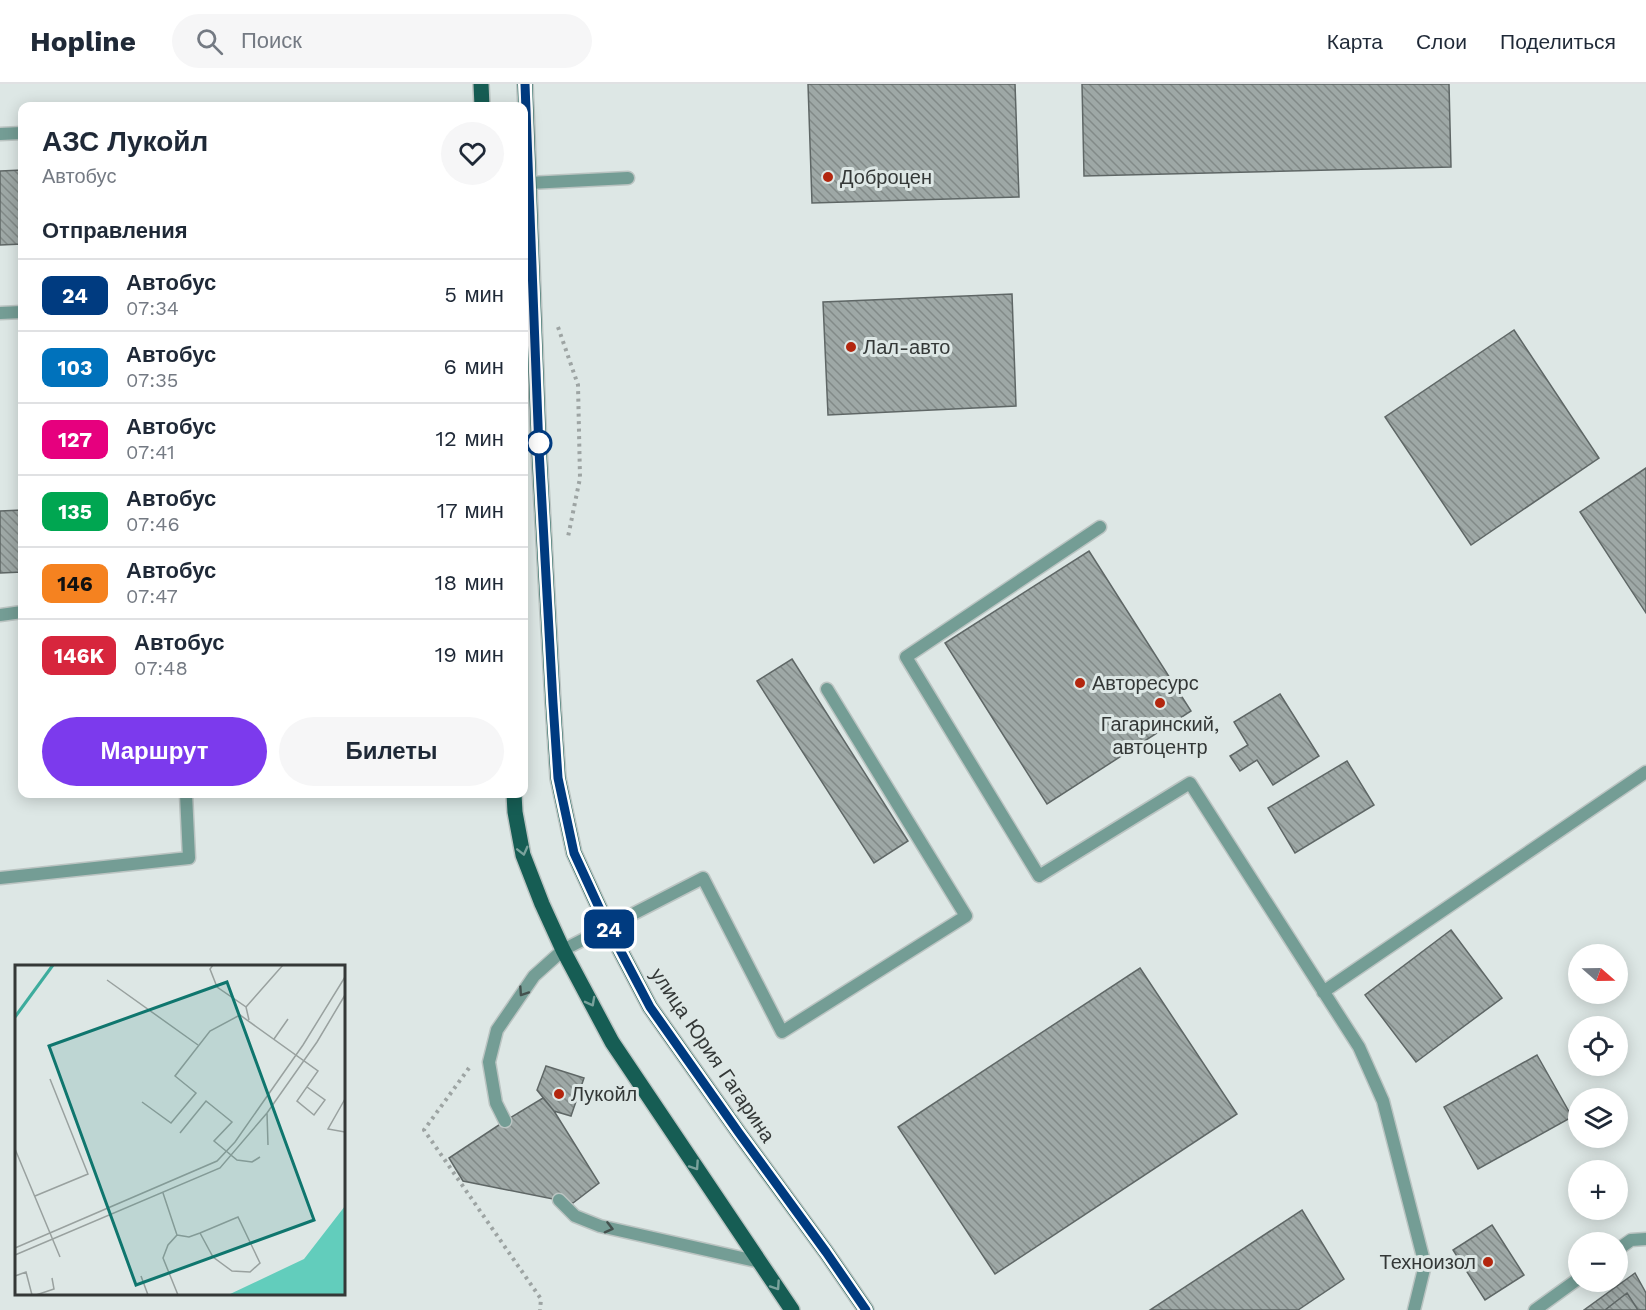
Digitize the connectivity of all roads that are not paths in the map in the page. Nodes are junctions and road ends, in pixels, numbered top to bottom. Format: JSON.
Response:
{"nodes":[{"id":1,"x":481,"y":84,"type":"edge"},
{"id":2,"x":525,"y":84,"type":"edge"},
{"id":3,"x":482,"y":102,"type":"edge"},
{"id":4,"x":526,"y":102,"type":"edge"},
{"id":5,"x":18,"y":133,"type":"edge"},
{"id":6,"x":0,"y":134,"type":"edge"},
{"id":7,"x":528,"y":158,"type":"edge"},
{"id":8,"x":628,"y":178,"type":"dead end"},
{"id":9,"x":529,"y":183,"type":"junction"},
{"id":10,"x":18,"y":312,"type":"edge"},
{"id":11,"x":0,"y":313,"type":"edge"},
{"id":12,"x":1100,"y":527,"type":"dead end"},
{"id":13,"x":18,"y":613,"type":"edge"},
{"id":14,"x":0,"y":615,"type":"edge"},
{"id":15,"x":827,"y":689,"type":"dead end"},
{"id":16,"x":1646,"y":772,"type":"edge"},
{"id":17,"x":186,"y":798,"type":"edge"},
{"id":18,"x":514,"y":798,"type":"edge"},
{"id":19,"x":0,"y":878,"type":"edge"},
{"id":20,"x":608,"y":927,"type":"junction"},
{"id":21,"x":563,"y":950,"type":"junction"},
{"id":22,"x":1323,"y":992,"type":"junction"},
{"id":23,"x":505,"y":1121,"type":"dead end"},
{"id":24,"x":559,"y":1200,"type":"dead end"},
{"id":25,"x":1646,"y":1239,"type":"edge"},
{"id":26,"x":1628,"y":1243,"type":"edge"},
{"id":27,"x":760,"y":1263,"type":"junction"},
{"id":28,"x":1568,"y":1286,"type":"edge"},
{"id":29,"x":792,"y":1310,"type":"edge"},
{"id":30,"x":866,"y":1310,"type":"edge"},
{"id":31,"x":1414,"y":1310,"type":"edge"},
{"id":32,"x":1535,"y":1310,"type":"edge"}],
"edges":[{"from":1,"to":3,"type":"main road"},
{"from":2,"to":4,"type":"main road","name":"улица Юрия Гагарина"},
{"from":5,"to":6,"type":"lane"},
{"from":7,"to":9,"type":"main road","name":"улица Юрия Гагарина"},
{"from":8,"to":9,"type":"lane"},
{"from":9,"to":20,"type":"main road","name":"улица Юрия Гагарина"},
{"from":10,"to":11,"type":"lane"},
{"from":12,"to":22,"type":"lane"},
{"from":13,"to":14,"type":"lane"},
{"from":15,"to":20,"type":"lane"},
{"from":16,"to":22,"type":"lane"},
{"from":17,"to":19,"type":"lane"},
{"from":18,"to":21,"type":"main road","one_way":true},
{"from":20,"to":21,"type":"lane"},
{"from":20,"to":30,"type":"main road","name":"улица Юрия Гагарина"},
{"from":21,"to":23,"type":"lane","one_way":true},
{"from":21,"to":27,"type":"main road","one_way":true},
{"from":22,"to":31,"type":"lane"},
{"from":24,"to":27,"type":"lane","one_way":true},
{"from":25,"to":26,"type":"lane"},
{"from":27,"to":29,"type":"main road","one_way":true},
{"from":28,"to":32,"type":"lane"}]}
